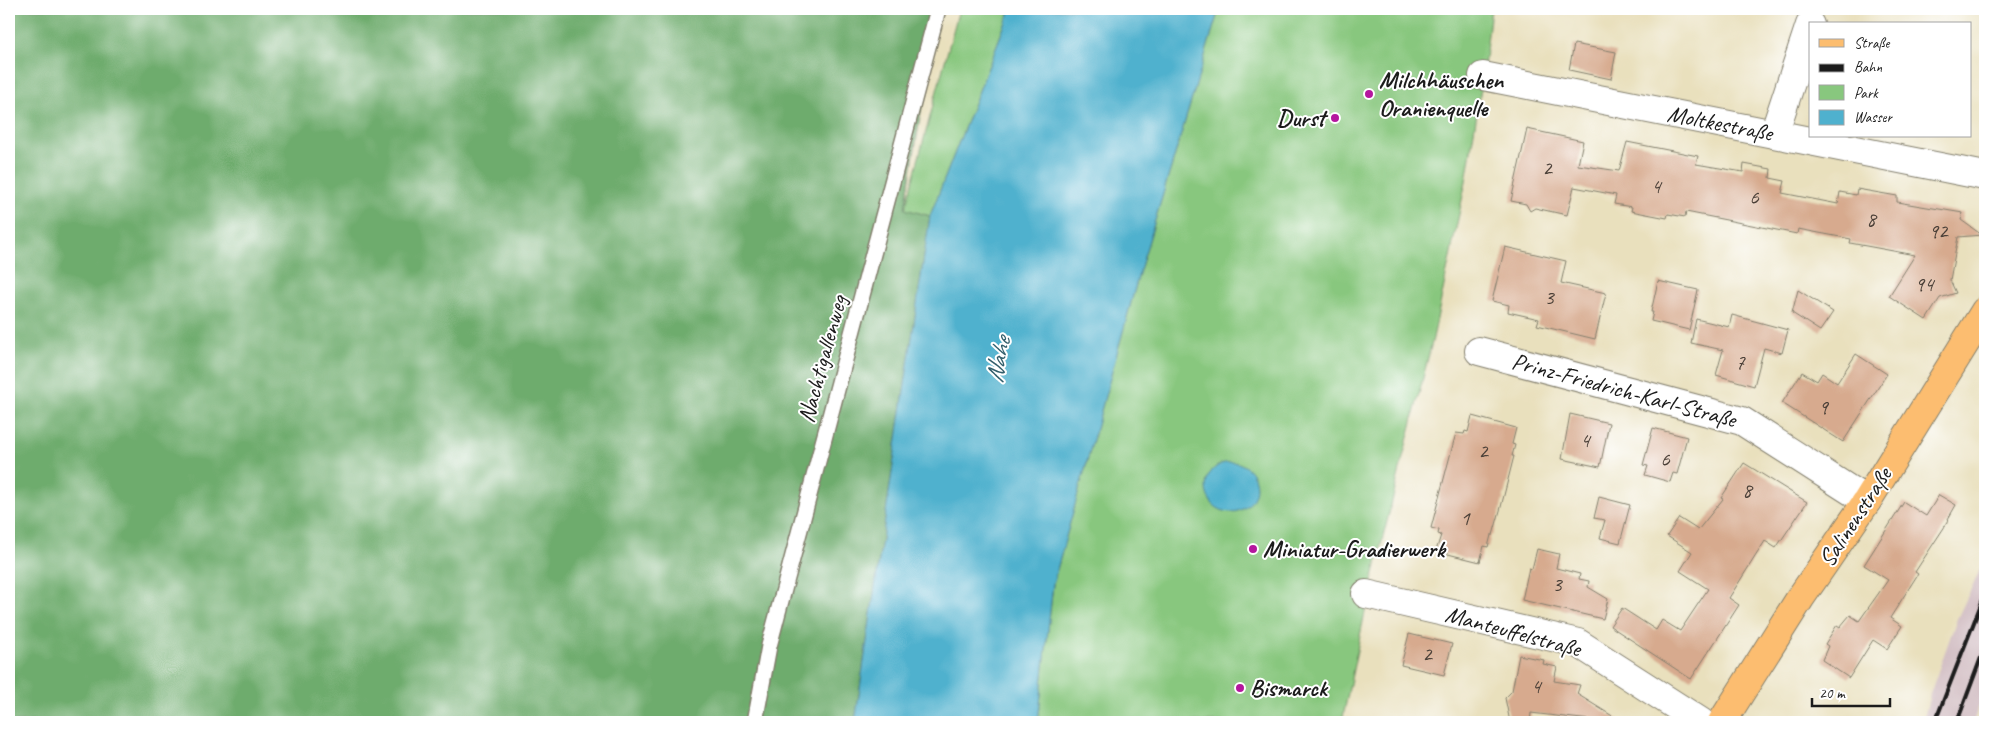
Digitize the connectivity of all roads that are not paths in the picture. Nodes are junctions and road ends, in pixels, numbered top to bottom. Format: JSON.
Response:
{"nodes":[{"id":1,"x":938,"y":9,"type":"edge"},
{"id":2,"x":1816,"y":9,"type":"edge"},
{"id":3,"x":1811,"y":22,"type":"edge"},
{"id":4,"x":1809,"y":27,"type":"edge"},
{"id":5,"x":1483,"y":76,"type":"dead end"},
{"id":6,"x":1774,"y":134,"type":"junction"},
{"id":7,"x":1985,"y":176,"type":"edge"},
{"id":8,"x":1985,"y":311,"type":"edge"},
{"id":9,"x":1478,"y":351,"type":"dead end"},
{"id":10,"x":1867,"y":501,"type":"junction"},
{"id":11,"x":1366,"y":594,"type":"dead end"},
{"id":12,"x":755,"y":722,"type":"edge"},
{"id":13,"x":1701,"y":722,"type":"edge"},
{"id":14,"x":1722,"y":722,"type":"edge"}],
"edges":[{"from":1,"to":12,"type":"lane","name":"Nachtigallenweg"},
{"from":2,"to":3,"type":"street"},
{"from":4,"to":6,"type":"street"},
{"from":5,"to":6,"type":"street","name":"Moltkestraße"},
{"from":6,"to":7,"type":"street","name":"Moltkestraße"},
{"from":8,"to":10,"type":"main road","name":"Salinenstraße"},
{"from":9,"to":10,"type":"street","name":"Prinz-Friedrich-Karl-Straße"},
{"from":10,"to":14,"type":"main road","name":"Salinenstraße"},
{"from":11,"to":13,"type":"street","name":"Manteuffelstraße"}]}
